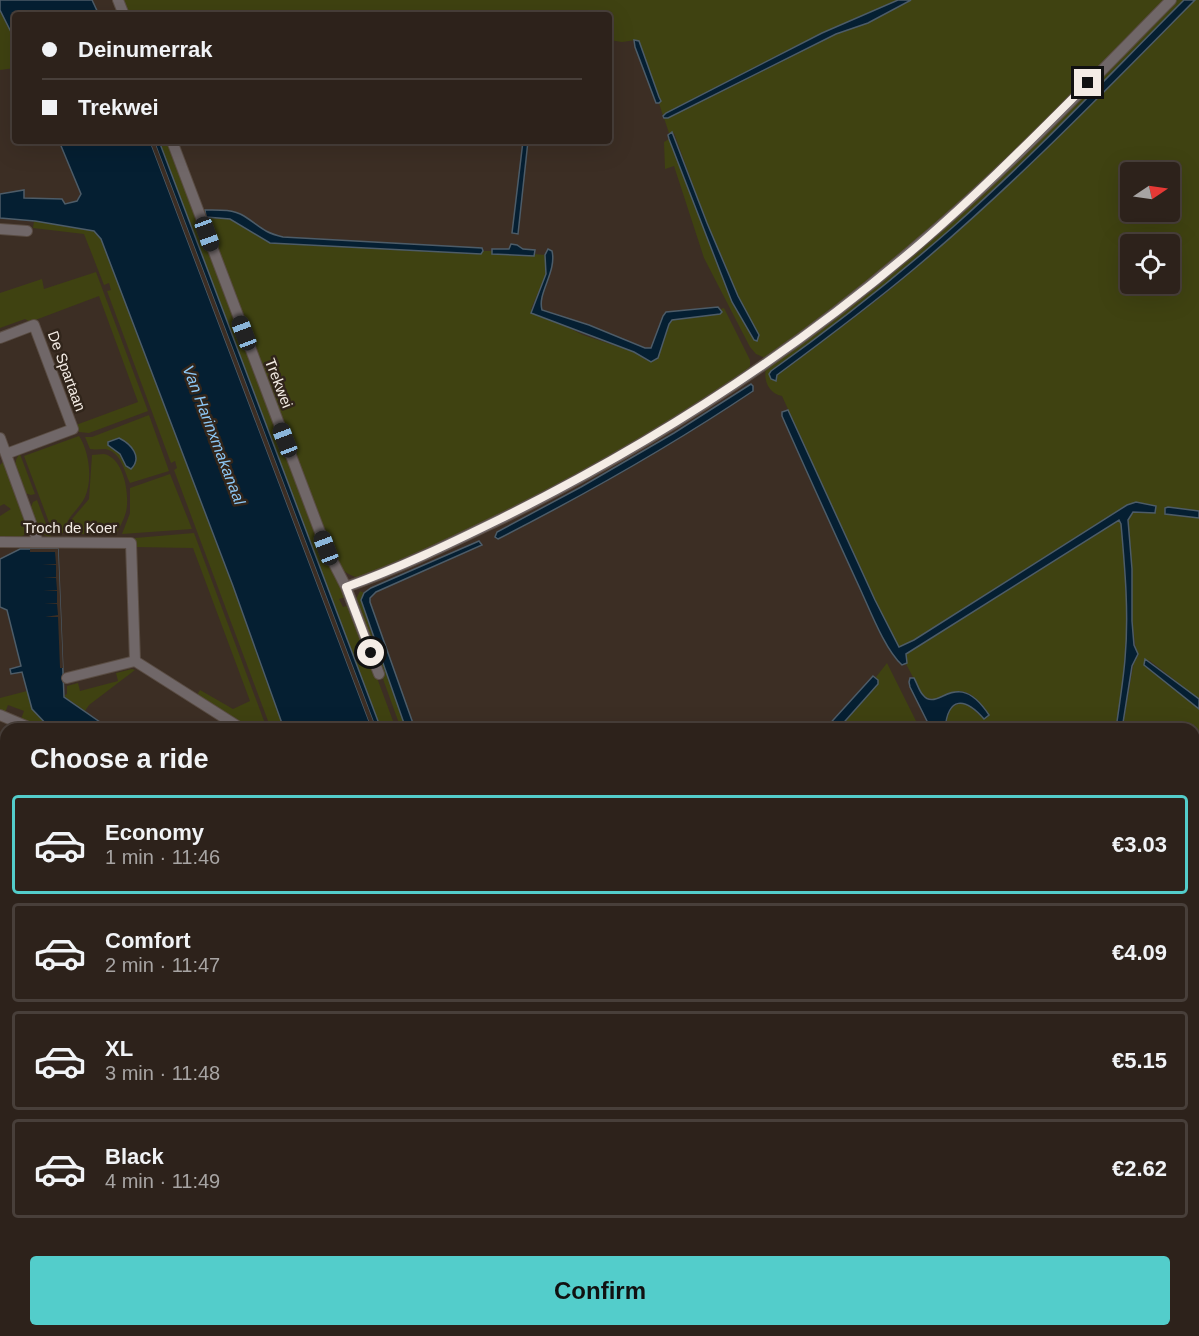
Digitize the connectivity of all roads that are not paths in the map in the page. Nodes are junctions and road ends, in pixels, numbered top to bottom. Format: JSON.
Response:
{"nodes":[{"id":1,"x":1171,"y":0,"type":"edge"},
{"id":2,"x":173,"y":144,"type":"edge"},
{"id":3,"x":0,"y":229,"type":"edge"},
{"id":4,"x":27,"y":231,"type":"dead end"},
{"id":5,"x":0,"y":338,"type":"edge"},
{"id":6,"x":0,"y":438,"type":"edge"},
{"id":7,"x":6,"y":454,"type":"junction"},
{"id":8,"x":0,"y":542,"type":"edge"},
{"id":9,"x":38,"y":542,"type":"junction"},
{"id":10,"x":346,"y":587,"type":"junction"},
{"id":11,"x":135,"y":661,"type":"junction"},
{"id":12,"x":379,"y":674,"type":"dead end"},
{"id":13,"x":67,"y":678,"type":"dead end"},
{"id":14,"x":0,"y":715,"type":"edge"},
{"id":15,"x":19,"y":723,"type":"edge"},
{"id":16,"x":233,"y":723,"type":"edge"}],
"edges":[{"from":1,"to":10,"type":"street"},
{"from":2,"to":10,"type":"street","name":"Trekwei"},
{"from":3,"to":4,"type":"street"},
{"from":5,"to":7,"type":"street","name":"De Spartaan"},
{"from":6,"to":7,"type":"street"},
{"from":7,"to":9,"type":"street"},
{"from":8,"to":9,"type":"street","name":"Troch de Koer"},
{"from":9,"to":11,"type":"street","name":"Troch de Koer"},
{"from":10,"to":12,"type":"street","name":"Trekwei"},
{"from":11,"to":13,"type":"street"},
{"from":11,"to":16,"type":"street"},
{"from":14,"to":15,"type":"street"}]}
